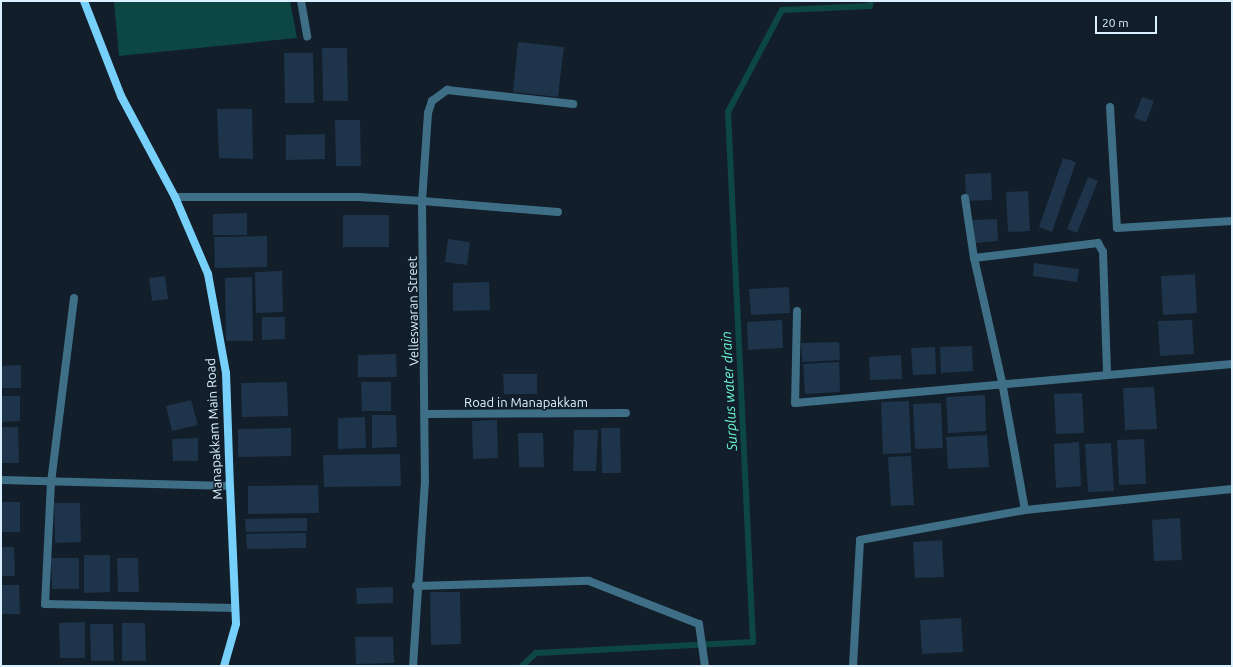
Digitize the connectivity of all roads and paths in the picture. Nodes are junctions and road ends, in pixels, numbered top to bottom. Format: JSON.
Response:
{"nodes":[{"id":1,"x":84,"y":1,"type":"edge"},
{"id":2,"x":300,"y":1,"type":"edge"},
{"id":3,"x":306,"y":36,"type":"dead end"},
{"id":4,"x":573,"y":104,"type":"dead end"},
{"id":5,"x":1110,"y":107,"type":"dead end"},
{"id":6,"x":176,"y":197,"type":"junction"},
{"id":7,"x":965,"y":198,"type":"dead end"},
{"id":8,"x":422,"y":201,"type":"junction"},
{"id":9,"x":558,"y":212,"type":"dead end"},
{"id":10,"x":1232,"y":221,"type":"edge"},
{"id":11,"x":974,"y":258,"type":"junction"},
{"id":12,"x":74,"y":298,"type":"dead end"},
{"id":13,"x":797,"y":312,"type":"dead end"},
{"id":14,"x":1232,"y":364,"type":"edge"},
{"id":15,"x":1107,"y":374,"type":"junction"},
{"id":16,"x":1002,"y":382,"type":"junction"},
{"id":17,"x":626,"y":413,"type":"dead end"},
{"id":18,"x":426,"y":414,"type":"junction"},
{"id":19,"x":1,"y":480,"type":"edge"},
{"id":20,"x":51,"y":482,"type":"junction"},
{"id":21,"x":230,"y":486,"type":"junction"},
{"id":22,"x":1232,"y":489,"type":"edge"},
{"id":23,"x":1025,"y":510,"type":"junction"},
{"id":24,"x":416,"y":586,"type":"junction"},
{"id":25,"x":235,"y":608,"type":"junction"},
{"id":26,"x":224,"y":666,"type":"edge"},
{"id":27,"x":413,"y":666,"type":"edge"},
{"id":28,"x":705,"y":666,"type":"edge"},
{"id":29,"x":853,"y":666,"type":"edge"}],
"edges":[{"from":1,"to":6,"type":"main road","name":"Manapakkam Main Road"},
{"from":2,"to":3,"type":"street"},
{"from":4,"to":8,"type":"street","name":"Velleswaran Street"},
{"from":5,"to":10,"type":"street"},
{"from":6,"to":8,"type":"street"},
{"from":6,"to":21,"type":"main road","name":"Manapakkam Main Road"},
{"from":7,"to":11,"type":"street"},
{"from":8,"to":9,"type":"street"},
{"from":8,"to":18,"type":"street","name":"Velleswaran Street"},
{"from":11,"to":15,"type":"street"},
{"from":11,"to":16,"type":"street"},
{"from":12,"to":20,"type":"street"},
{"from":13,"to":16,"type":"street"},
{"from":14,"to":15,"type":"street"},
{"from":15,"to":16,"type":"street"},
{"from":16,"to":23,"type":"street"},
{"from":17,"to":18,"type":"street","name":"Road in Manapakkam"},
{"from":18,"to":24,"type":"street","name":"Velleswaran Street"},
{"from":19,"to":20,"type":"street"},
{"from":20,"to":21,"type":"street"},
{"from":20,"to":25,"type":"street"},
{"from":21,"to":25,"type":"main road","name":"Manapakkam Main Road"},
{"from":22,"to":23,"type":"street"},
{"from":23,"to":29,"type":"street"},
{"from":24,"to":27,"type":"street","name":"Velleswaran Street"},
{"from":24,"to":28,"type":"street"},
{"from":25,"to":26,"type":"main road","name":"Manapakkam Main Road"}]}
